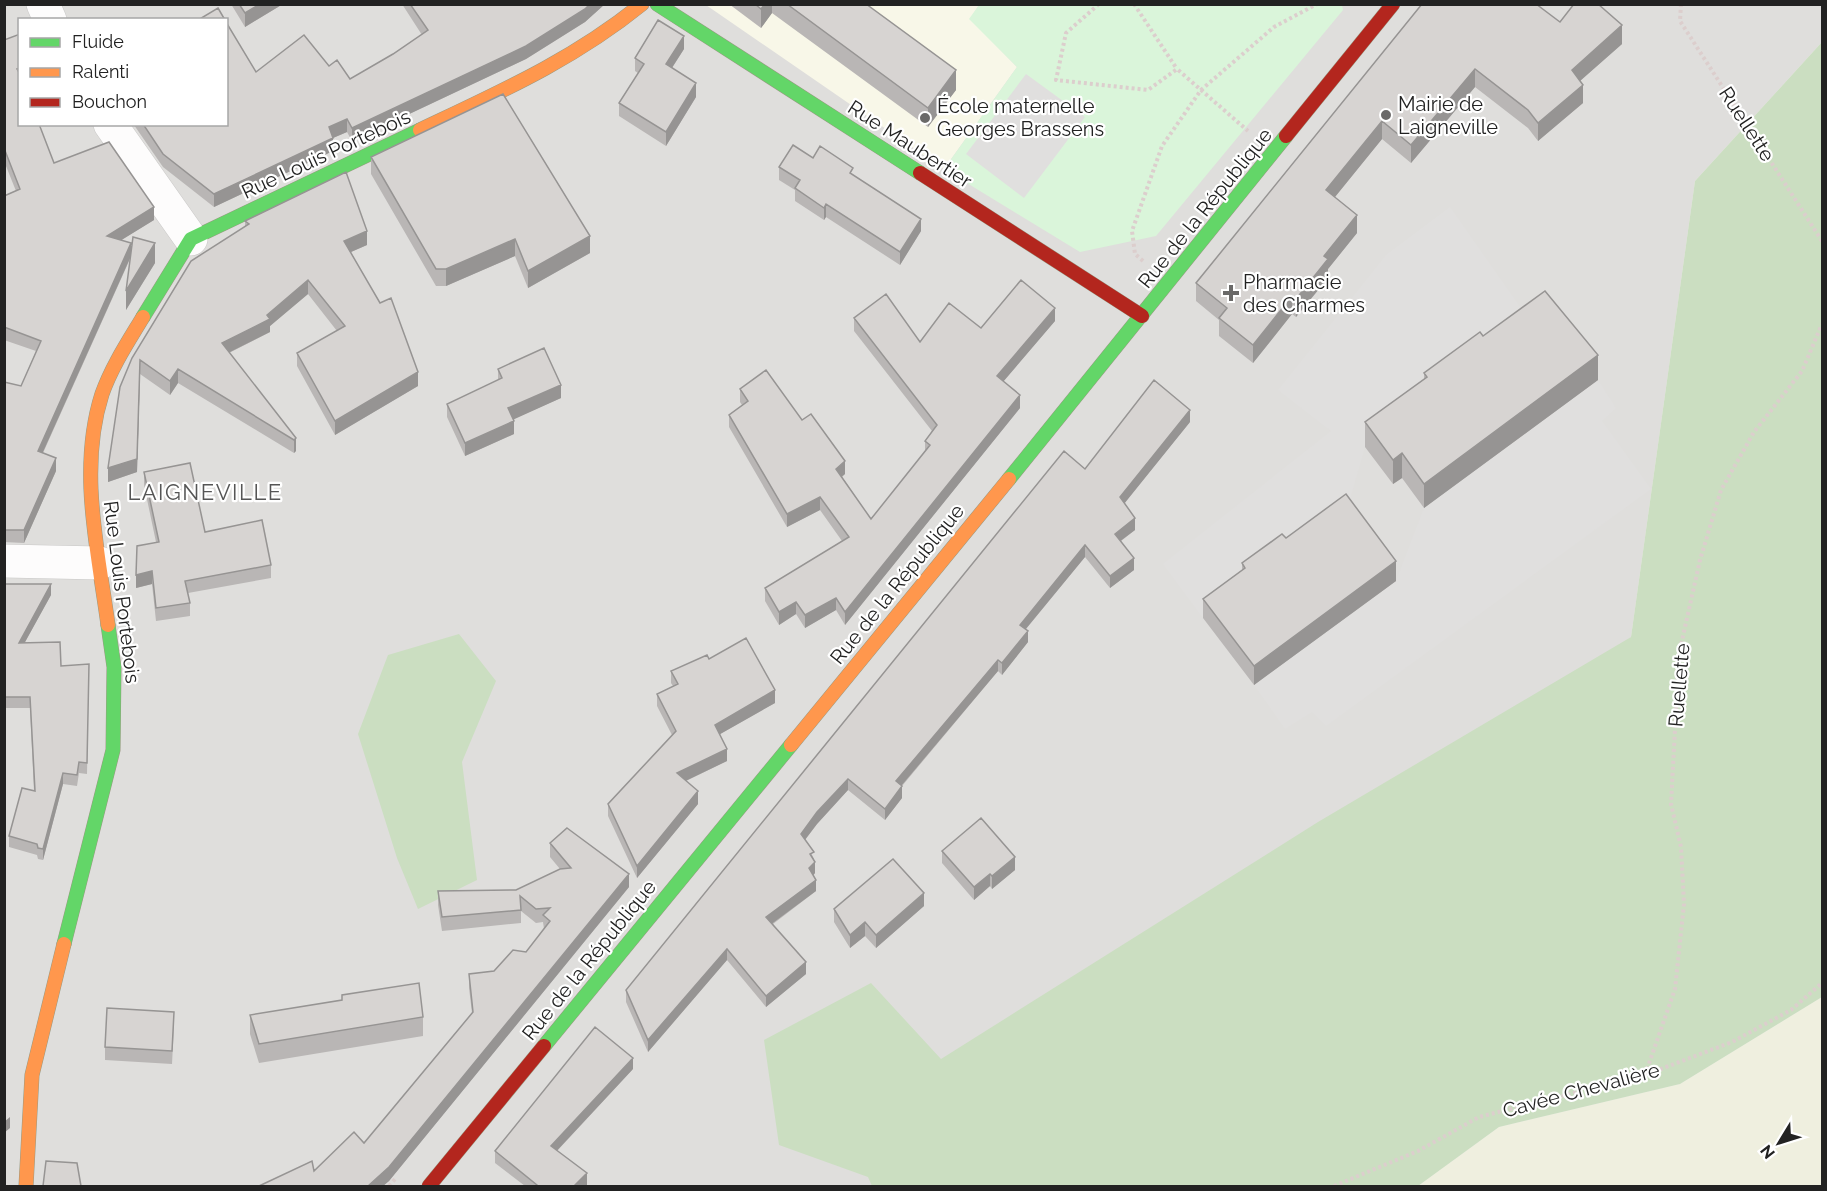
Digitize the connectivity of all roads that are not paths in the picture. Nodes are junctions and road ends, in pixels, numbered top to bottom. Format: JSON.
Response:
{"nodes":[{"id":1,"x":642,"y":4,"type":"edge"},
{"id":2,"x":657,"y":4,"type":"edge"},
{"id":3,"x":1393,"y":4,"type":"edge"},
{"id":4,"x":111,"y":126,"type":"edge"},
{"id":5,"x":191,"y":239,"type":"junction"},
{"id":6,"x":1142,"y":316,"type":"junction"},
{"id":7,"x":4,"y":561,"type":"edge"},
{"id":8,"x":100,"y":563,"type":"junction"},
{"id":9,"x":26,"y":1186,"type":"edge"},
{"id":10,"x":429,"y":1186,"type":"edge"}],
"edges":[{"from":1,"to":5,"type":"street","name":"Rue Louis Portebois"},
{"from":2,"to":6,"type":"street","name":"Rue Maubertier"},
{"from":3,"to":6,"type":"street","name":"Rue de la République"},
{"from":4,"to":5,"type":"street"},
{"from":5,"to":8,"type":"street","name":"Rue Louis Portebois"},
{"from":6,"to":10,"type":"street","name":"Rue de la République"},
{"from":7,"to":8,"type":"street"},
{"from":8,"to":9,"type":"street","name":"Rue Louis Portebois"}]}
